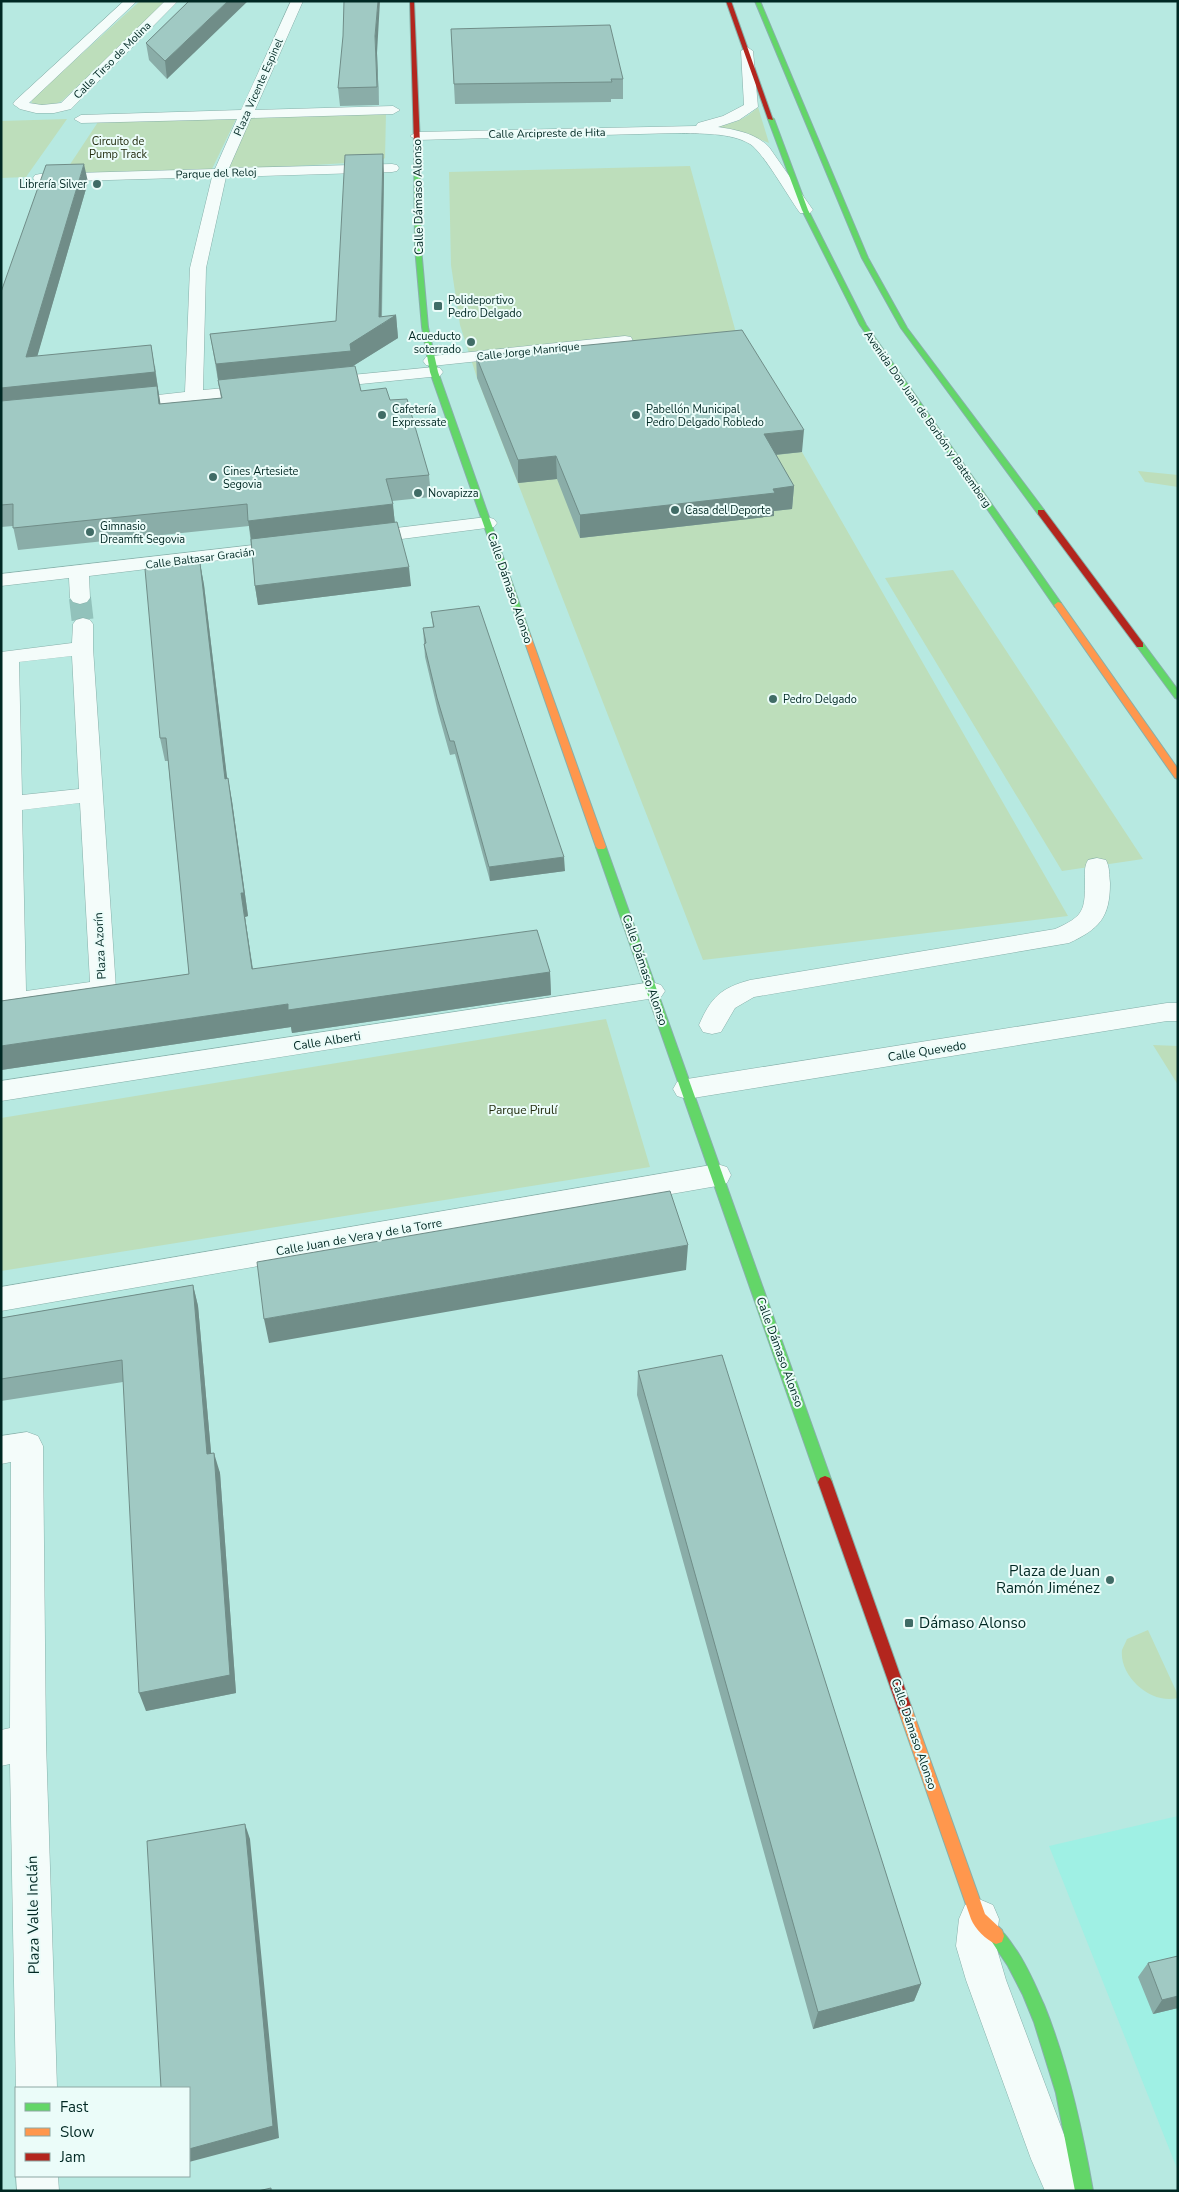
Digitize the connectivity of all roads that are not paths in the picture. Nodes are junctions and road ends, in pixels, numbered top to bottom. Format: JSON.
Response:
{"nodes":[{"id":1,"x":131,"y":1,"type":"edge"},
{"id":2,"x":172,"y":1,"type":"edge"},
{"id":3,"x":297,"y":1,"type":"edge"},
{"id":4,"x":412,"y":1,"type":"edge"},
{"id":5,"x":728,"y":1,"type":"edge"},
{"id":6,"x":757,"y":1,"type":"edge"},
{"id":7,"x":747,"y":51,"type":"junction"},
{"id":8,"x":393,"y":110,"type":"dead end"},
{"id":9,"x":245,"y":115,"type":"junction"},
{"id":10,"x":81,"y":119,"type":"dead end"},
{"id":11,"x":677,"y":129,"type":"junction"},
{"id":12,"x":417,"y":136,"type":"junction"},
{"id":13,"x":392,"y":168,"type":"dead end"},
{"id":14,"x":220,"y":173,"type":"junction"},
{"id":15,"x":40,"y":178,"type":"edge"},
{"id":16,"x":805,"y":210,"type":"junction"},
{"id":17,"x":625,"y":341,"type":"edge"},
{"id":18,"x":433,"y":366,"type":"junction"},
{"id":19,"x":309,"y":385,"type":"edge"},
{"id":20,"x":270,"y":389,"type":"edge"},
{"id":21,"x":194,"y":396,"type":"junction"},
{"id":22,"x":107,"y":405,"type":"edge"},
{"id":23,"x":487,"y":522,"type":"junction"},
{"id":24,"x":342,"y":540,"type":"edge"},
{"id":25,"x":303,"y":545,"type":"edge"},
{"id":26,"x":79,"y":572,"type":"junction"},
{"id":27,"x":1,"y":580,"type":"edge"},
{"id":28,"x":80,"y":598,"type":"tunnel mouth"},
{"id":29,"x":83,"y":624,"type":"tunnel mouth"},
{"id":30,"x":82,"y":648,"type":"junction"},
{"id":31,"x":1178,"y":696,"type":"edge"},
{"id":32,"x":1177,"y":775,"type":"edge"},
{"id":33,"x":91,"y":795,"type":"junction"},
{"id":34,"x":10,"y":804,"type":"junction"},
{"id":35,"x":1097,"y":866,"type":"dead end"},
{"id":36,"x":652,"y":991,"type":"junction"},
{"id":37,"x":1174,"y":1011,"type":"edge"},
{"id":38,"x":712,"y":1025,"type":"dead end"},
{"id":39,"x":686,"y":1089,"type":"junction"},
{"id":40,"x":1,"y":1091,"type":"edge"},
{"id":41,"x":717,"y":1175,"type":"junction"},
{"id":42,"x":1,"y":1298,"type":"edge"},
{"id":43,"x":1,"y":1450,"type":"edge"},
{"id":44,"x":14,"y":1745,"type":"edge"},
{"id":45,"x":979,"y":1919,"type":"junction"},
{"id":46,"x":36,"y":2087,"type":"edge"},
{"id":47,"x":37,"y":2177,"type":"edge"},
{"id":48,"x":38,"y":2191,"type":"edge"},
{"id":49,"x":1068,"y":2191,"type":"edge"},
{"id":50,"x":1084,"y":2191,"type":"edge"}],
"edges":[{"from":1,"to":2,"type":"street","name":"Calle Tirso de Molina"},
{"from":3,"to":9,"type":"street","name":"Plaza Vicente Espinel"},
{"from":4,"to":12,"type":"main road","name":"Calle Dámaso Alonso"},
{"from":5,"to":7,"type":"main road","name":"Avenida Don Juan de Borbón y Battemberg"},
{"from":6,"to":31,"type":"main road"},
{"from":7,"to":11,"type":"street","name":"Calle Arcipreste de Hita"},
{"from":7,"to":16,"type":"main road","name":"Avenida Don Juan de Borbón y Battemberg"},
{"from":8,"to":9,"type":"street"},
{"from":9,"to":10,"type":"street"},
{"from":9,"to":14,"type":"street","name":"Plaza Vicente Espinel"},
{"from":11,"to":12,"type":"street","name":"Calle Arcipreste de Hita"},
{"from":11,"to":16,"type":"street","name":"Calle Arcipreste de Hita"},
{"from":12,"to":18,"type":"main road","name":"Calle Dámaso Alonso"},
{"from":13,"to":14,"type":"street","name":"Parque del Reloj"},
{"from":14,"to":15,"type":"street","name":"Parque del Reloj"},
{"from":14,"to":21,"type":"street","name":"Plaza Vicente Espinel"},
{"from":16,"to":32,"type":"main road","name":"Avenida Don Juan de Borbón y Battemberg"},
{"from":17,"to":18,"type":"street","name":"Calle Jorge Manrique"},
{"from":18,"to":19,"type":"street","name":"Calle Jorge Manrique"},
{"from":18,"to":23,"type":"main road","name":"Calle Dámaso Alonso"},
{"from":20,"to":21,"type":"street"},
{"from":21,"to":22,"type":"street"},
{"from":23,"to":24,"type":"street"},
{"from":23,"to":36,"type":"main road","name":"Calle Dámaso Alonso"},
{"from":25,"to":26,"type":"street","name":"Calle Baltasar Gracián"},
{"from":26,"to":27,"type":"street","name":"Calle Baltasar Gracián"},
{"from":26,"to":28,"type":"street"},
{"from":29,"to":30,"type":"street","name":"Plaza Azorín"},
{"from":30,"to":33,"type":"street","name":"Plaza Azorín"},
{"from":30,"to":34,"type":"street","name":"Plaza Azorín"},
{"from":33,"to":34,"type":"street"},
{"from":33,"to":34,"type":"street","name":"Plaza Azorín"},
{"from":35,"to":38,"type":"street"},
{"from":36,"to":39,"type":"main road","name":"Calle Dámaso Alonso"},
{"from":36,"to":40,"type":"street","name":"Calle Alberti"},
{"from":37,"to":39,"type":"street","name":"Calle Quevedo"},
{"from":39,"to":41,"type":"main road","name":"Calle Dámaso Alonso"},
{"from":41,"to":42,"type":"street","name":"Calle Juan de Vera y de la Torre"},
{"from":41,"to":45,"type":"main road","name":"Calle Dámaso Alonso"},
{"from":43,"to":44,"type":"street","name":"Plaza Valle Inclán"},
{"from":44,"to":46,"type":"street","name":"Plaza Valle Inclán"},
{"from":45,"to":49,"type":"street","name":"Calle Dámaso Alonso"},
{"from":45,"to":50,"type":"main road","name":"Calle Dámaso Alonso"},
{"from":47,"to":48,"type":"street"}]}
